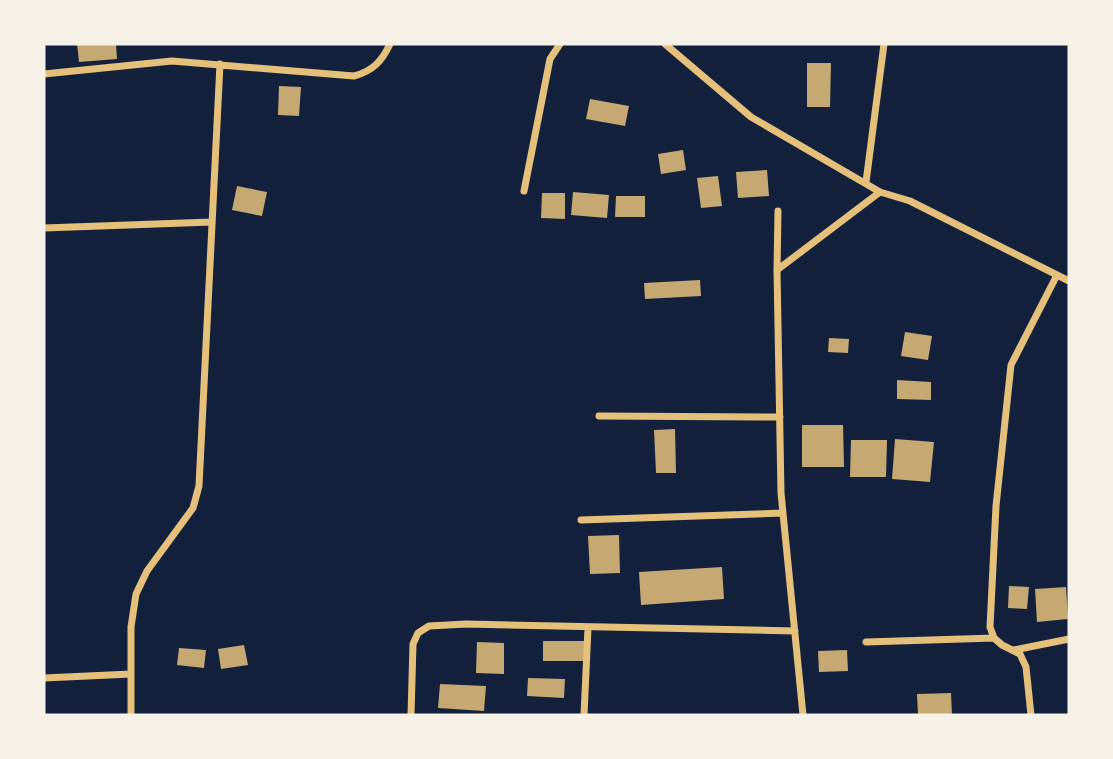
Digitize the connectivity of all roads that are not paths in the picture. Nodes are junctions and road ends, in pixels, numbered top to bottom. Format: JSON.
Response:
{"nodes":[{"id":1,"x":390,"y":44,"type":"edge"},
{"id":2,"x":560,"y":44,"type":"edge"},
{"id":3,"x":665,"y":44,"type":"edge"},
{"id":4,"x":884,"y":44,"type":"edge"},
{"id":5,"x":220,"y":64,"type":"junction"},
{"id":6,"x":44,"y":74,"type":"edge"},
{"id":7,"x":866,"y":182,"type":"junction"},
{"id":8,"x":524,"y":191,"type":"dead end"},
{"id":9,"x":880,"y":192,"type":"junction"},
{"id":10,"x":778,"y":211,"type":"dead end"},
{"id":11,"x":212,"y":222,"type":"junction"},
{"id":12,"x":44,"y":228,"type":"edge"},
{"id":13,"x":777,"y":270,"type":"junction"},
{"id":14,"x":1058,"y":275,"type":"junction"},
{"id":15,"x":1069,"y":281,"type":"edge"},
{"id":16,"x":599,"y":416,"type":"dead end"},
{"id":17,"x":780,"y":417,"type":"junction"},
{"id":18,"x":783,"y":513,"type":"junction"},
{"id":19,"x":581,"y":520,"type":"dead end"},
{"id":20,"x":588,"y":628,"type":"junction"},
{"id":21,"x":795,"y":631,"type":"junction"},
{"id":22,"x":993,"y":638,"type":"junction"},
{"id":23,"x":1069,"y":639,"type":"edge"},
{"id":24,"x":866,"y":642,"type":"dead end"},
{"id":25,"x":1013,"y":650,"type":"junction"},
{"id":26,"x":131,"y":674,"type":"junction"},
{"id":27,"x":44,"y":678,"type":"edge"},
{"id":28,"x":131,"y":715,"type":"edge"},
{"id":29,"x":411,"y":715,"type":"edge"},
{"id":30,"x":584,"y":715,"type":"edge"},
{"id":31,"x":803,"y":715,"type":"edge"},
{"id":32,"x":1031,"y":715,"type":"edge"}],
"edges":[{"from":1,"to":5,"type":"street"},
{"from":2,"to":8,"type":"street"},
{"from":3,"to":7,"type":"street"},
{"from":4,"to":7,"type":"street"},
{"from":5,"to":6,"type":"street"},
{"from":5,"to":11,"type":"street"},
{"from":7,"to":9,"type":"street"},
{"from":9,"to":13,"type":"street"},
{"from":9,"to":14,"type":"street"},
{"from":10,"to":13,"type":"street"},
{"from":11,"to":12,"type":"street"},
{"from":11,"to":26,"type":"street"},
{"from":13,"to":17,"type":"street"},
{"from":14,"to":15,"type":"street"},
{"from":14,"to":22,"type":"street"},
{"from":16,"to":17,"type":"street"},
{"from":17,"to":18,"type":"street"},
{"from":18,"to":19,"type":"street"},
{"from":18,"to":21,"type":"street"},
{"from":20,"to":21,"type":"street"},
{"from":20,"to":29,"type":"street"},
{"from":20,"to":30,"type":"street"},
{"from":21,"to":31,"type":"street"},
{"from":22,"to":24,"type":"street"},
{"from":22,"to":25,"type":"street"},
{"from":23,"to":25,"type":"street"},
{"from":25,"to":32,"type":"street"},
{"from":26,"to":27,"type":"street"},
{"from":26,"to":28,"type":"street"}]}
